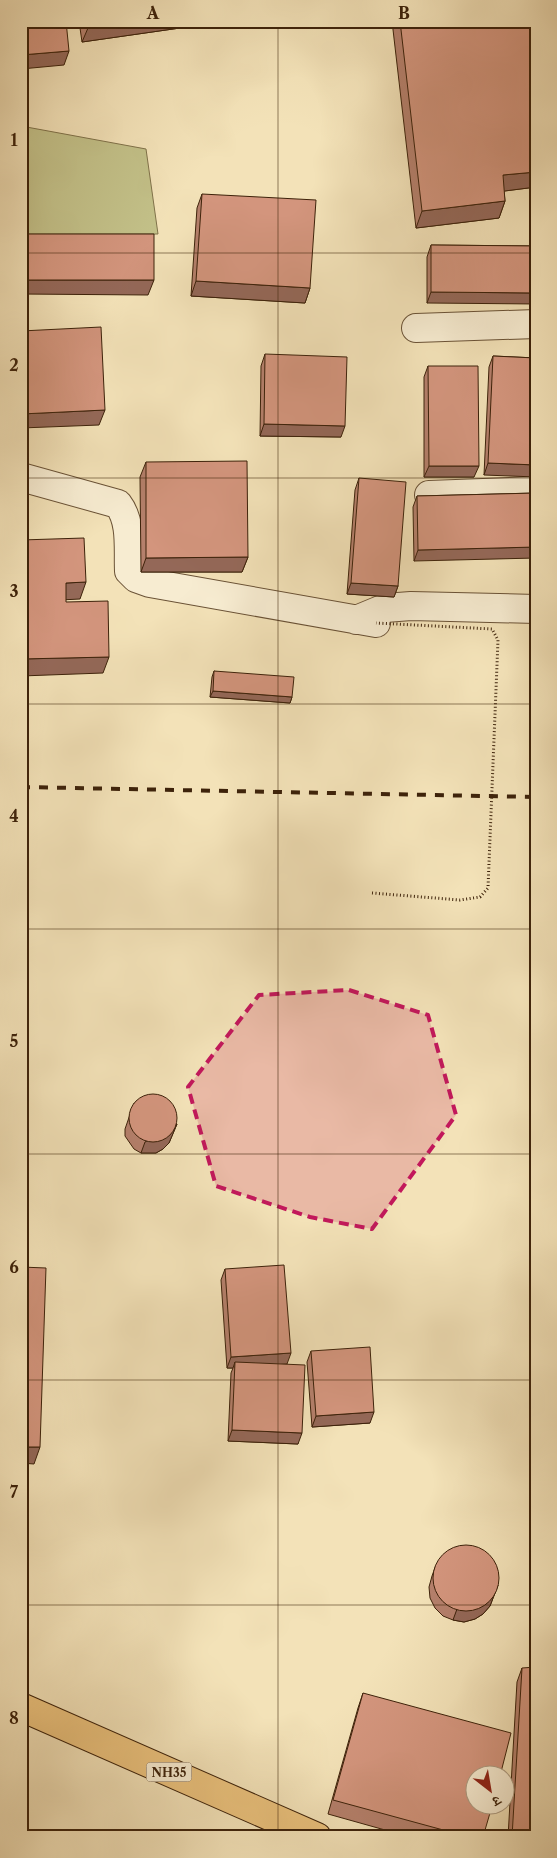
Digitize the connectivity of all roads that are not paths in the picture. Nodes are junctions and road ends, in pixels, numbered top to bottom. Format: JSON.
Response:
{"nodes":[{"id":1,"x":536,"y":324,"type":"edge"},
{"id":2,"x":416,"y":328,"type":"dead end"},
{"id":3,"x":21,"y":477,"type":"edge"},
{"id":4,"x":536,"y":491,"type":"edge"},
{"id":5,"x":429,"y":495,"type":"edge"},
{"id":6,"x":536,"y":609,"type":"edge"},
{"id":7,"x":21,"y":1707,"type":"edge"},
{"id":8,"x":317,"y":1837,"type":"edge"}],
"edges":[{"from":1,"to":2,"type":"lane"},
{"from":3,"to":6,"type":"lane"},
{"from":4,"to":5,"type":"lane"},
{"from":7,"to":8,"type":"highway","number":"NH35"}]}
